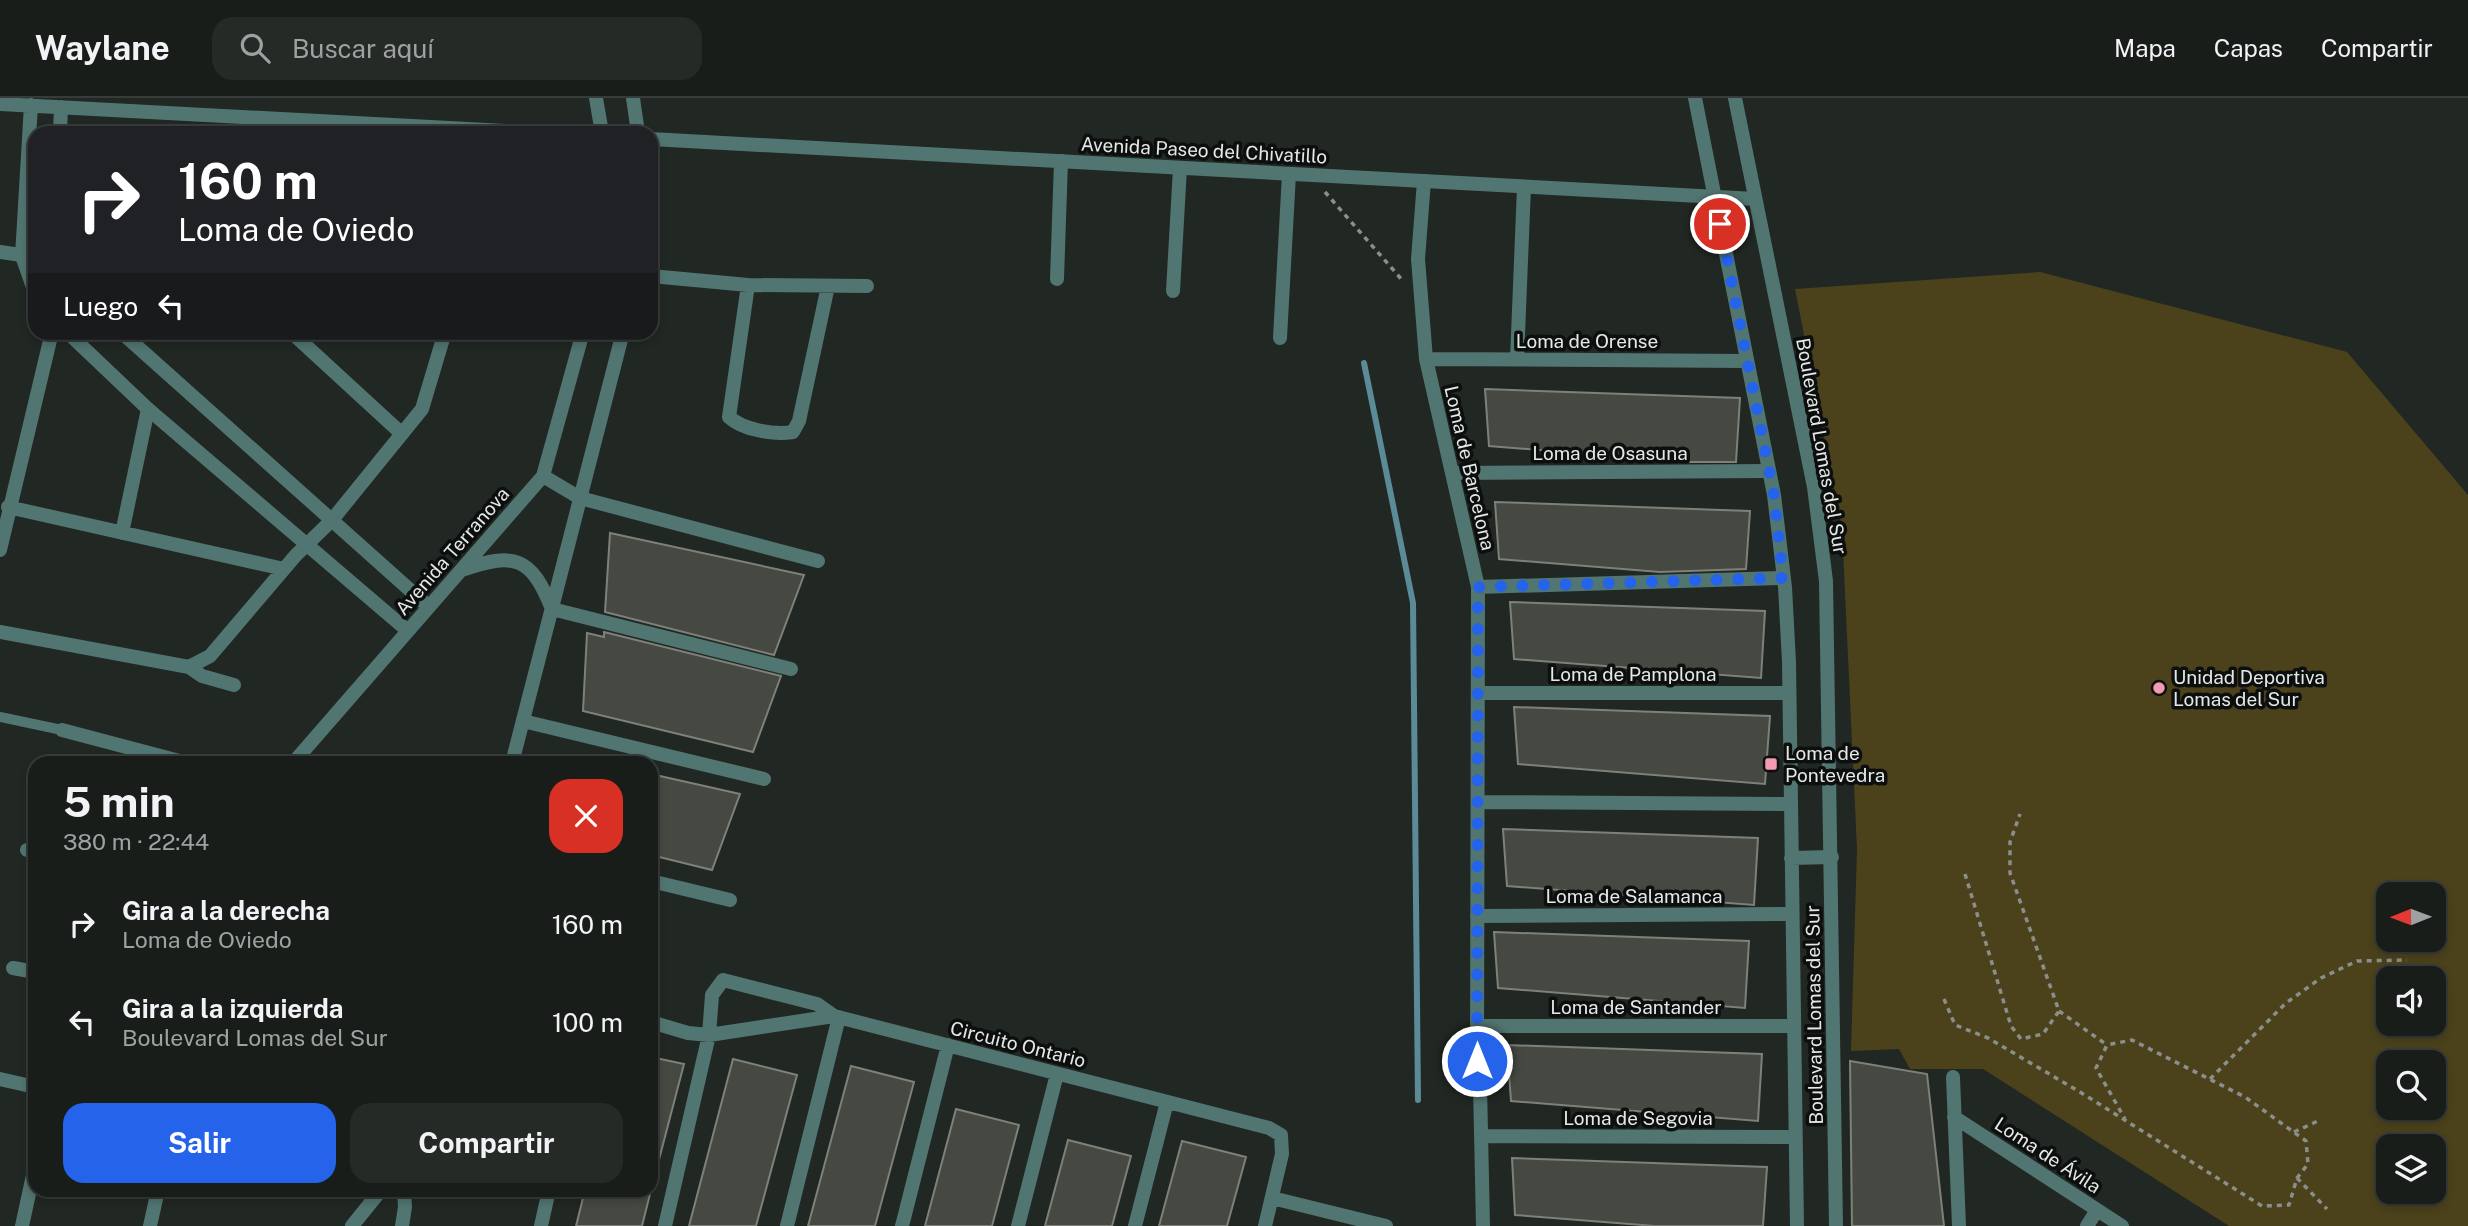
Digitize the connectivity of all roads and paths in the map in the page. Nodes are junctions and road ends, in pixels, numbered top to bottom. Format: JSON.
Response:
{"nodes":[{"id":1,"x":596,"y":98,"type":"edge"},
{"id":2,"x":632,"y":98,"type":"edge"},
{"id":3,"x":1695,"y":98,"type":"edge"},
{"id":4,"x":1735,"y":98,"type":"edge"},
{"id":5,"x":0,"y":104,"type":"edge"},
{"id":6,"x":31,"y":106,"type":"junction"},
{"id":7,"x":61,"y":107,"type":"junction"},
{"id":8,"x":31,"y":126,"type":"edge"},
{"id":9,"x":60,"y":126,"type":"edge"},
{"id":10,"x":412,"y":126,"type":"edge"},
{"id":11,"x":600,"y":126,"type":"edge"},
{"id":12,"x":637,"y":126,"type":"edge"},
{"id":13,"x":658,"y":139,"type":"edge"},
{"id":14,"x":1061,"y":162,"type":"junction"},
{"id":15,"x":1180,"y":168,"type":"junction"},
{"id":16,"x":1289,"y":174,"type":"junction"},
{"id":17,"x":1310,"y":175,"type":"junction"},
{"id":18,"x":1424,"y":181,"type":"junction"},
{"id":19,"x":1524,"y":187,"type":"junction"},
{"id":20,"x":1715,"y":197,"type":"junction"},
{"id":21,"x":1755,"y":199,"type":"junction"},
{"id":22,"x":0,"y":252,"type":"edge"},
{"id":23,"x":28,"y":257,"type":"edge"},
{"id":24,"x":658,"y":277,"type":"edge"},
{"id":25,"x":1057,"y":279,"type":"dead end"},
{"id":26,"x":748,"y":285,"type":"junction"},
{"id":27,"x":828,"y":286,"type":"junction"},
{"id":28,"x":867,"y":286,"type":"dead end"},
{"id":29,"x":1172,"y":290,"type":"dead end"},
{"id":30,"x":1421,"y":300,"type":"junction"},
{"id":31,"x":1280,"y":338,"type":"dead end"},
{"id":32,"x":49,"y":340,"type":"edge"},
{"id":33,"x":75,"y":340,"type":"edge"},
{"id":34,"x":130,"y":340,"type":"edge"},
{"id":35,"x":300,"y":340,"type":"edge"},
{"id":36,"x":443,"y":340,"type":"edge"},
{"id":37,"x":581,"y":340,"type":"edge"},
{"id":38,"x":621,"y":340,"type":"edge"},
{"id":39,"x":1426,"y":359,"type":"junction"},
{"id":40,"x":1517,"y":359,"type":"junction"},
{"id":41,"x":1747,"y":361,"type":"junction"},
{"id":42,"x":148,"y":409,"type":"junction"},
{"id":43,"x":402,"y":434,"type":"junction"},
{"id":44,"x":1769,"y":471,"type":"junction"},
{"id":45,"x":1452,"y":473,"type":"junction"},
{"id":46,"x":543,"y":476,"type":"junction"},
{"id":47,"x":580,"y":498,"type":"junction"},
{"id":48,"x":8,"y":507,"type":"junction"},
{"id":49,"x":332,"y":520,"type":"junction"},
{"id":50,"x":122,"y":533,"type":"junction"},
{"id":51,"x":307,"y":544,"type":"junction"},
{"id":52,"x":0,"y":550,"type":"edge"},
{"id":53,"x":818,"y":562,"type":"dead end"},
{"id":54,"x":284,"y":569,"type":"junction"},
{"id":55,"x":461,"y":570,"type":"junction"},
{"id":56,"x":1783,"y":578,"type":"junction"},
{"id":57,"x":1478,"y":587,"type":"junction"},
{"id":58,"x":429,"y":607,"type":"junction"},
{"id":59,"x":552,"y":609,"type":"junction"},
{"id":60,"x":408,"y":631,"type":"junction"},
{"id":61,"x":0,"y":632,"type":"edge"},
{"id":62,"x":189,"y":667,"type":"junction"},
{"id":63,"x":791,"y":669,"type":"dead end"},
{"id":64,"x":234,"y":685,"type":"dead end"},
{"id":65,"x":1478,"y":693,"type":"junction"},
{"id":66,"x":1789,"y":693,"type":"junction"},
{"id":67,"x":0,"y":717,"type":"edge"},
{"id":68,"x":523,"y":721,"type":"junction"},
{"id":69,"x":62,"y":730,"type":"joint"},
{"id":70,"x":160,"y":756,"type":"edge"},
{"id":71,"x":299,"y":756,"type":"edge"},
{"id":72,"x":514,"y":756,"type":"edge"},
{"id":73,"x":764,"y":779,"type":"dead end"},
{"id":74,"x":1478,"y":802,"type":"junction"},
{"id":75,"x":1790,"y":804,"type":"junction"},
{"id":76,"x":2020,"y":814,"type":"dead end"},
{"id":77,"x":1832,"y":857,"type":"junction"},
{"id":78,"x":1791,"y":858,"type":"junction"},
{"id":79,"x":1965,"y":874,"type":"dead end"},
{"id":80,"x":658,"y":883,"type":"edge"},
{"id":81,"x":730,"y":900,"type":"dead end"},
{"id":82,"x":1792,"y":914,"type":"junction"},
{"id":83,"x":1477,"y":916,"type":"junction"},
{"id":84,"x":2407,"y":960,"type":"dead end"},
{"id":85,"x":13,"y":968,"type":"dead end"},
{"id":86,"x":28,"y":971,"type":"edge"},
{"id":87,"x":1944,"y":999,"type":"dead end"},
{"id":88,"x":2059,"y":1011,"type":"junction"},
{"id":89,"x":836,"y":1017,"type":"junction"},
{"id":90,"x":658,"y":1024,"type":"edge"},
{"id":91,"x":1477,"y":1026,"type":"junction"},
{"id":92,"x":1794,"y":1026,"type":"junction"},
{"id":93,"x":709,"y":1035,"type":"junction"},
{"id":94,"x":948,"y":1045,"type":"junction"},
{"id":95,"x":2108,"y":1045,"type":"junction"},
{"id":96,"x":1057,"y":1074,"type":"junction"},
{"id":97,"x":1953,"y":1077,"type":"dead end"},
{"id":98,"x":0,"y":1079,"type":"edge"},
{"id":99,"x":2210,"y":1079,"type":"junction"},
{"id":100,"x":28,"y":1085,"type":"edge"},
{"id":101,"x":1167,"y":1102,"type":"junction"},
{"id":102,"x":1954,"y":1117,"type":"junction"},
{"id":103,"x":2125,"y":1119,"type":"dead end"},
{"id":104,"x":2320,"y":1120,"type":"dead end"},
{"id":105,"x":2294,"y":1132,"type":"junction"},
{"id":106,"x":1481,"y":1136,"type":"junction"},
{"id":107,"x":1796,"y":1137,"type":"junction"},
{"id":108,"x":2297,"y":1178,"type":"junction"},
{"id":109,"x":28,"y":1197,"type":"edge"},
{"id":110,"x":156,"y":1197,"type":"edge"},
{"id":111,"x":376,"y":1197,"type":"edge"},
{"id":112,"x":404,"y":1197,"type":"edge"},
{"id":113,"x":547,"y":1197,"type":"edge"},
{"id":114,"x":1272,"y":1198,"type":"junction"},
{"id":115,"x":2327,"y":1209,"type":"dead end"},
{"id":116,"x":2097,"y":1210,"type":"junction"},
{"id":117,"x":22,"y":1226,"type":"edge"},
{"id":118,"x":150,"y":1226,"type":"edge"},
{"id":119,"x":352,"y":1226,"type":"edge"},
{"id":120,"x":402,"y":1226,"type":"edge"},
{"id":121,"x":541,"y":1226,"type":"edge"},
{"id":122,"x":665,"y":1226,"type":"edge"},
{"id":123,"x":787,"y":1226,"type":"edge"},
{"id":124,"x":902,"y":1226,"type":"edge"},
{"id":125,"x":1018,"y":1226,"type":"edge"},
{"id":126,"x":1135,"y":1226,"type":"edge"},
{"id":127,"x":1265,"y":1226,"type":"edge"},
{"id":128,"x":1386,"y":1226,"type":"edge"},
{"id":129,"x":1483,"y":1226,"type":"edge"},
{"id":130,"x":1797,"y":1226,"type":"edge"},
{"id":131,"x":1836,"y":1226,"type":"edge"},
{"id":132,"x":1959,"y":1226,"type":"edge"},
{"id":133,"x":2087,"y":1226,"type":"edge"},
{"id":134,"x":2122,"y":1226,"type":"edge"}],
"edges":[{"from":1,"to":11,"type":"street"},
{"from":2,"to":12,"type":"street"},
{"from":3,"to":20,"type":"street","name":"Boulevard Lomas del Sur"},
{"from":4,"to":21,"type":"street","name":"Boulevard Lomas del Sur"},
{"from":5,"to":6,"type":"street"},
{"from":6,"to":7,"type":"street"},
{"from":6,"to":8,"type":"street"},
{"from":7,"to":9,"type":"street"},
{"from":7,"to":10,"type":"street"},
{"from":13,"to":14,"type":"street","name":"Avenida Paseo del Chivatillo"},
{"from":14,"to":15,"type":"street","name":"Avenida Paseo del Chivatillo"},
{"from":14,"to":25,"type":"street"},
{"from":15,"to":16,"type":"street","name":"Avenida Paseo del Chivatillo"},
{"from":15,"to":29,"type":"street"},
{"from":16,"to":17,"type":"street","name":"Avenida Paseo del Chivatillo"},
{"from":16,"to":31,"type":"street"},
{"from":17,"to":18,"type":"street","name":"Avenida Paseo del Chivatillo"},
{"from":17,"to":30,"type":"path"},
{"from":18,"to":19,"type":"street","name":"Avenida Paseo del Chivatillo"},
{"from":18,"to":30,"type":"street","name":"Loma de Barcelona"},
{"from":19,"to":20,"type":"street","name":"Avenida Paseo del Chivatillo"},
{"from":19,"to":40,"type":"street"},
{"from":20,"to":21,"type":"street","name":"Avenida Paseo del Chivatillo"},
{"from":20,"to":41,"type":"street","name":"Boulevard Lomas del Sur"},
{"from":21,"to":77,"type":"street","name":"Boulevard Lomas del Sur"},
{"from":22,"to":23,"type":"street"},
{"from":24,"to":26,"type":"street"},
{"from":26,"to":27,"type":"street"},
{"from":26,"to":27,"type":"street"},
{"from":27,"to":28,"type":"street"},
{"from":30,"to":39,"type":"street","name":"Loma de Barcelona"},
{"from":32,"to":48,"type":"street"},
{"from":33,"to":42,"type":"street"},
{"from":34,"to":49,"type":"street"},
{"from":35,"to":43,"type":"street"},
{"from":36,"to":43,"type":"street"},
{"from":37,"to":46,"type":"street","name":"Avenida Terranova"},
{"from":38,"to":47,"type":"street"},
{"from":39,"to":40,"type":"street","name":"Loma de Orense"},
{"from":39,"to":45,"type":"street","name":"Loma de Barcelona"},
{"from":40,"to":41,"type":"street","name":"Loma de Orense"},
{"from":41,"to":44,"type":"street","name":"Boulevard Lomas del Sur"},
{"from":42,"to":50,"type":"street"},
{"from":42,"to":51,"type":"street"},
{"from":43,"to":49,"type":"street"},
{"from":44,"to":45,"type":"street","name":"Loma de Osasuna"},
{"from":44,"to":56,"type":"street","name":"Boulevard Lomas del Sur"},
{"from":45,"to":57,"type":"street","name":"Loma de Barcelona"},
{"from":46,"to":47,"type":"street"},
{"from":46,"to":55,"type":"street","name":"Avenida Terranova"},
{"from":47,"to":53,"type":"street"},
{"from":47,"to":59,"type":"street"},
{"from":48,"to":50,"type":"street"},
{"from":48,"to":52,"type":"street"},
{"from":49,"to":51,"type":"street"},
{"from":49,"to":58,"type":"street"},
{"from":50,"to":54,"type":"street"},
{"from":51,"to":54,"type":"street"},
{"from":51,"to":60,"type":"street"},
{"from":54,"to":62,"type":"street"},
{"from":55,"to":58,"type":"street","name":"Avenida Terranova"},
{"from":55,"to":59,"type":"street"},
{"from":56,"to":57,"type":"street"},
{"from":56,"to":66,"type":"street","name":"Boulevard Lomas del Sur"},
{"from":57,"to":65,"type":"street","name":"Loma de Barcelona"},
{"from":58,"to":60,"type":"street","name":"Avenida Terranova"},
{"from":59,"to":63,"type":"street"},
{"from":59,"to":68,"type":"street"},
{"from":60,"to":71,"type":"street","name":"Avenida Terranova"},
{"from":61,"to":62,"type":"street"},
{"from":62,"to":64,"type":"street"},
{"from":65,"to":66,"type":"street","name":"Loma de Pamplona"},
{"from":65,"to":74,"type":"street","name":"Loma de Barcelona"},
{"from":66,"to":75,"type":"street","name":"Boulevard Lomas del Sur"},
{"from":67,"to":69,"type":"lane"},
{"from":68,"to":72,"type":"street"},
{"from":68,"to":73,"type":"street"},
{"from":69,"to":70,"type":"street"},
{"from":74,"to":75,"type":"street"},
{"from":74,"to":83,"type":"street","name":"Loma de Barcelona"},
{"from":75,"to":78,"type":"street","name":"Boulevard Lomas del Sur"},
{"from":76,"to":88,"type":"path"},
{"from":77,"to":78,"type":"street"},
{"from":77,"to":131,"type":"street","name":"Boulevard Lomas del Sur"},
{"from":78,"to":82,"type":"street","name":"Boulevard Lomas del Sur"},
{"from":79,"to":88,"type":"path"},
{"from":80,"to":81,"type":"street"},
{"from":82,"to":83,"type":"street","name":"Loma de Salamanca"},
{"from":82,"to":92,"type":"street","name":"Boulevard Lomas del Sur"},
{"from":83,"to":91,"type":"street","name":"Loma de Barcelona"},
{"from":84,"to":99,"type":"path"},
{"from":85,"to":86,"type":"street"},
{"from":87,"to":108,"type":"path"},
{"from":88,"to":95,"type":"path"},
{"from":89,"to":93,"type":"street","name":"Circuito Ontario"},
{"from":89,"to":93,"type":"street"},
{"from":89,"to":94,"type":"street","name":"Circuito Ontario"},
{"from":89,"to":123,"type":"street"},
{"from":90,"to":93,"type":"street","name":"Circuito Ontario"},
{"from":91,"to":92,"type":"street","name":"Loma de Santander"},
{"from":91,"to":106,"type":"street","name":"Loma de Barcelona"},
{"from":92,"to":107,"type":"street","name":"Boulevard Lomas del Sur"},
{"from":93,"to":122,"type":"street"},
{"from":94,"to":96,"type":"street","name":"Circuito Ontario"},
{"from":94,"to":124,"type":"street"},
{"from":95,"to":99,"type":"path"},
{"from":95,"to":103,"type":"path"},
{"from":96,"to":101,"type":"street","name":"Circuito Ontario"},
{"from":96,"to":125,"type":"street"},
{"from":97,"to":102,"type":"street"},
{"from":98,"to":100,"type":"street"},
{"from":99,"to":105,"type":"path"},
{"from":101,"to":114,"type":"street","name":"Circuito Ontario"},
{"from":101,"to":126,"type":"street"},
{"from":102,"to":116,"type":"street","name":"Loma de Ávila"},
{"from":102,"to":132,"type":"street"},
{"from":104,"to":105,"type":"path"},
{"from":105,"to":108,"type":"path"},
{"from":106,"to":107,"type":"street","name":"Loma de Segovia"},
{"from":106,"to":129,"type":"street","name":"Loma de Barcelona"},
{"from":107,"to":130,"type":"street","name":"Boulevard Lomas del Sur"},
{"from":108,"to":115,"type":"path"},
{"from":109,"to":117,"type":"street"},
{"from":110,"to":118,"type":"street"},
{"from":111,"to":119,"type":"street"},
{"from":112,"to":120,"type":"street"},
{"from":113,"to":121,"type":"street"},
{"from":114,"to":127,"type":"street","name":"Circuito Ontario"},
{"from":114,"to":128,"type":"street"},
{"from":116,"to":133,"type":"street"},
{"from":116,"to":134,"type":"street","name":"Loma de Ávila"}]}
